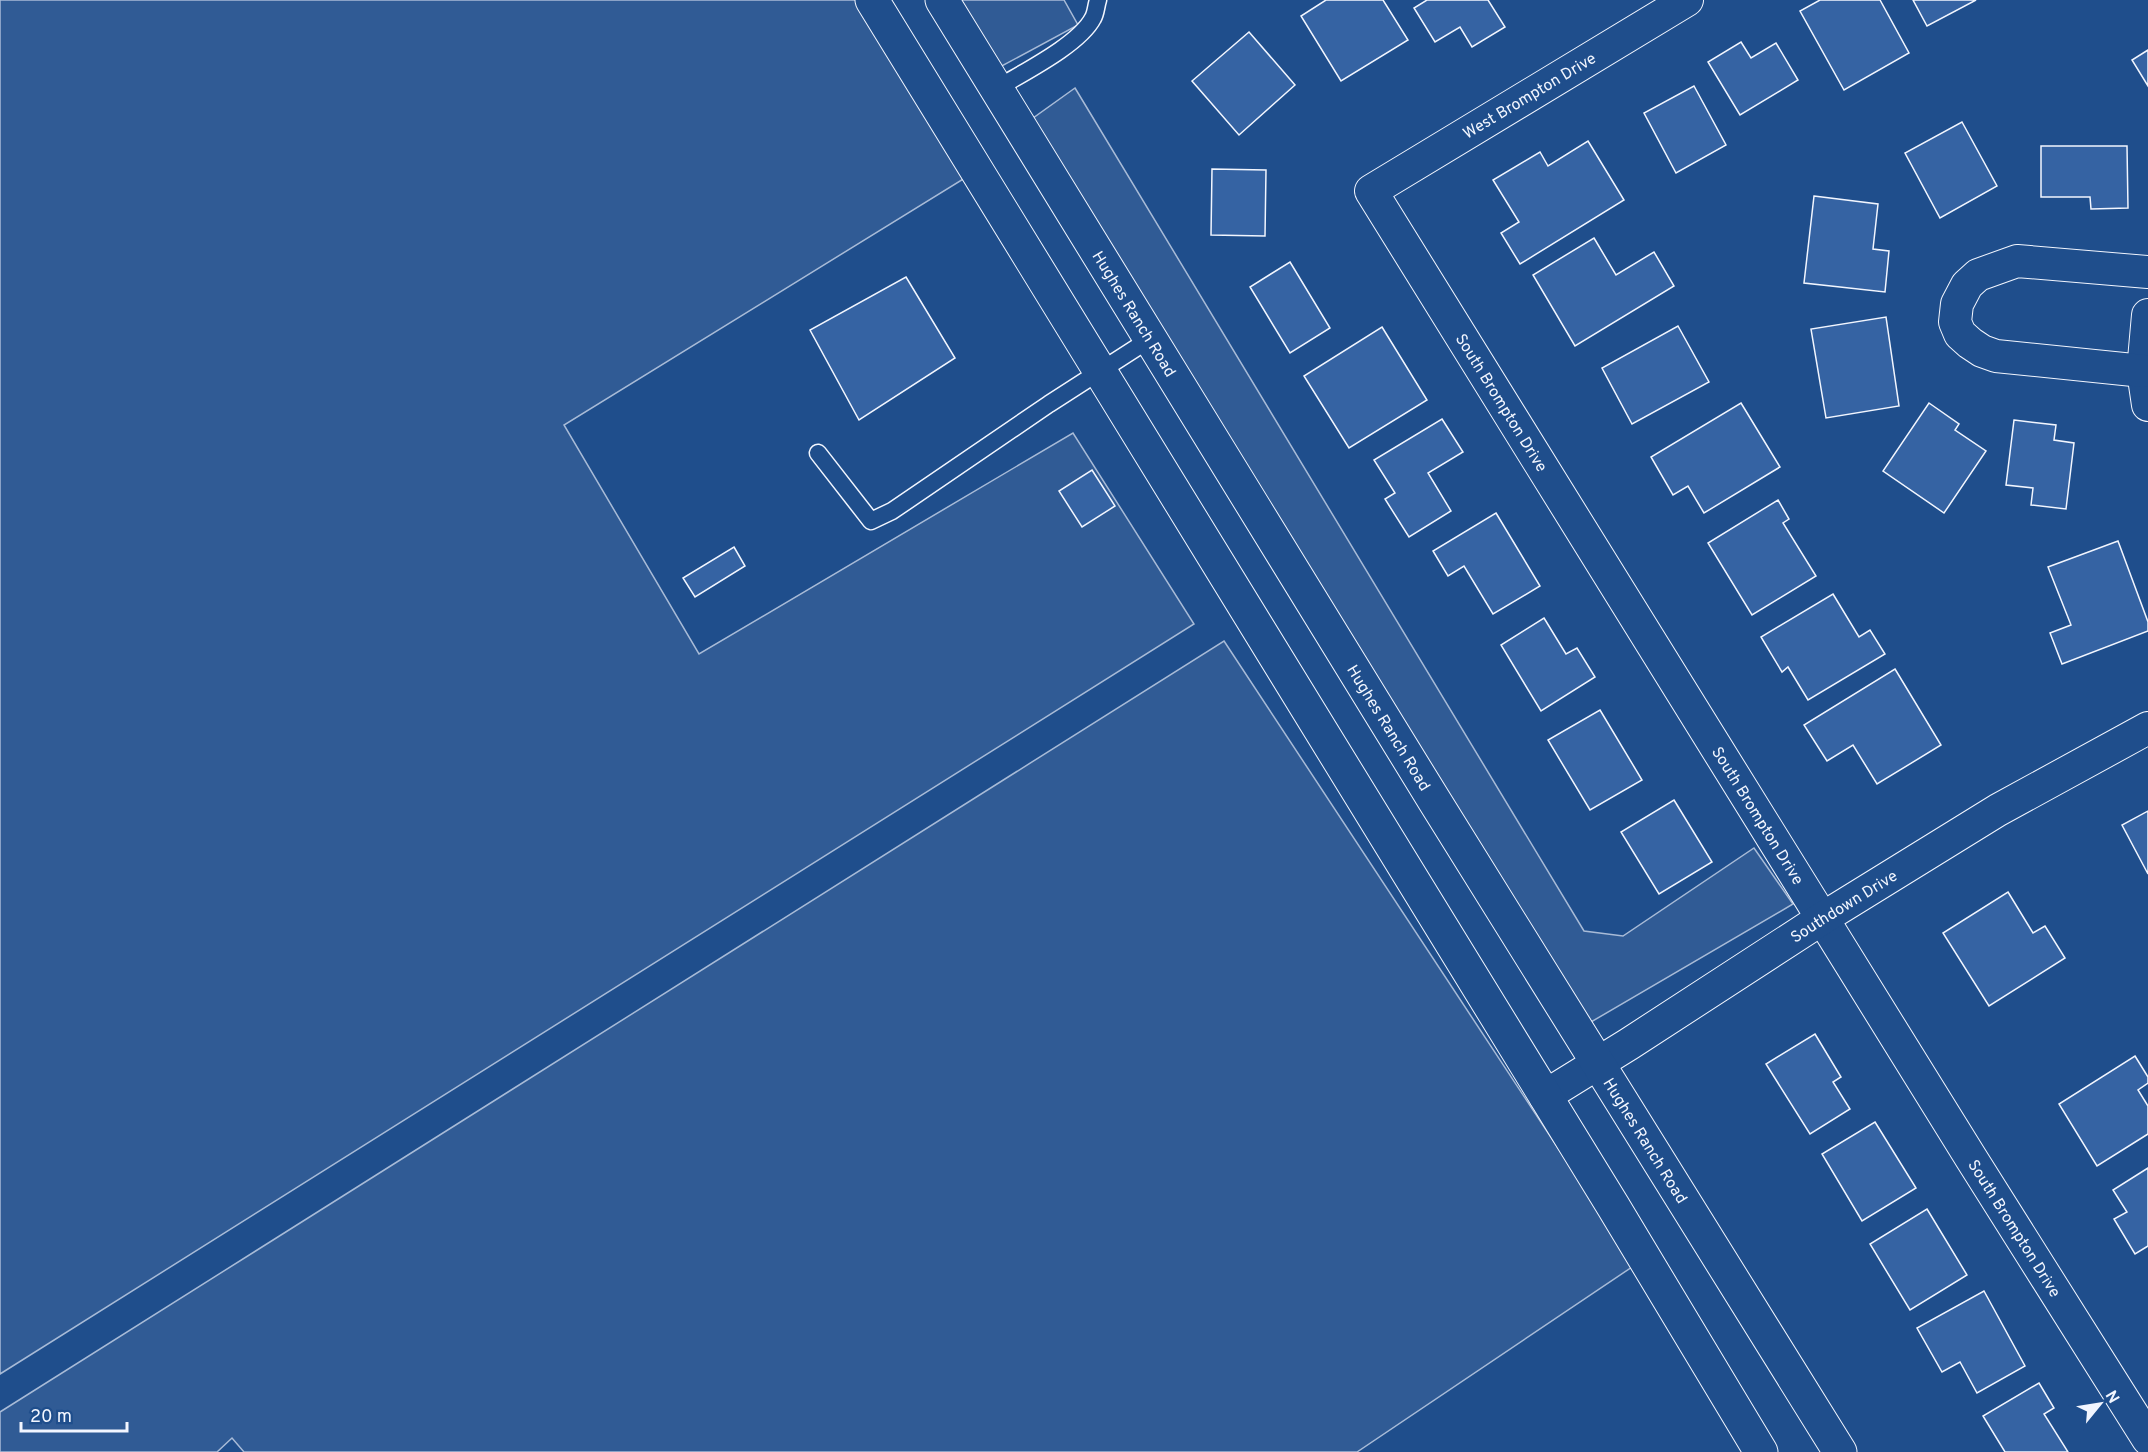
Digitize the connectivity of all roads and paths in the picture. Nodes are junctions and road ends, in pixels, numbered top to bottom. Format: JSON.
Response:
{"nodes":[{"id":1,"x":872,"y":0,"type":"edge"},
{"id":2,"x":942,"y":0,"type":"edge"},
{"id":3,"x":1098,"y":0,"type":"edge"},
{"id":4,"x":1687,"y":0,"type":"edge"},
{"id":5,"x":996,"y":89,"type":"junction"},
{"id":6,"x":1371,"y":191,"type":"joint"},
{"id":7,"x":2148,"y":272,"type":"edge"},
{"id":8,"x":2148,"y":315,"type":"edge"},
{"id":9,"x":1150,"y":339,"type":"junction"},
{"id":10,"x":2143,"y":371,"type":"junction"},
{"id":11,"x":1100,"y":372,"type":"junction"},
{"id":12,"x":2148,"y":405,"type":"edge"},
{"id":13,"x":818,"y":453,"type":"dead end"},
{"id":14,"x":2148,"y":728,"type":"edge"},
{"id":15,"x":1822,"y":918,"type":"junction"},
{"id":16,"x":1598,"y":1063,"type":"junction"},
{"id":17,"x":1545,"y":1096,"type":"junction"},
{"id":18,"x":2148,"y":1439,"type":"edge"},
{"id":19,"x":1761,"y":1452,"type":"edge"},
{"id":20,"x":1840,"y":1452,"type":"edge"}],
"edges":[{"from":1,"to":11,"type":"street"},
{"from":2,"to":5,"type":"street","name":"Hughes Ranch Road"},
{"from":3,"to":5,"type":"lane"},
{"from":4,"to":6,"type":"street","name":"West Brompton Drive"},
{"from":5,"to":9,"type":"street","name":"Hughes Ranch Road"},
{"from":6,"to":15,"type":"street","name":"South Brompton Drive"},
{"from":7,"to":10,"type":"street"},
{"from":8,"to":10,"type":"street"},
{"from":9,"to":11,"type":"lane"},
{"from":9,"to":16,"type":"street","name":"Hughes Ranch Road"},
{"from":10,"to":12,"type":"street"},
{"from":11,"to":13,"type":"lane"},
{"from":11,"to":17,"type":"street"},
{"from":14,"to":15,"type":"street","name":"Southdown Drive"},
{"from":15,"to":16,"type":"street","name":"Southdown Drive"},
{"from":15,"to":18,"type":"street","name":"South Brompton Drive"},
{"from":16,"to":17,"type":"street","name":"Southdown Drive"},
{"from":16,"to":20,"type":"street","name":"Hughes Ranch Road"},
{"from":17,"to":19,"type":"street"}]}
